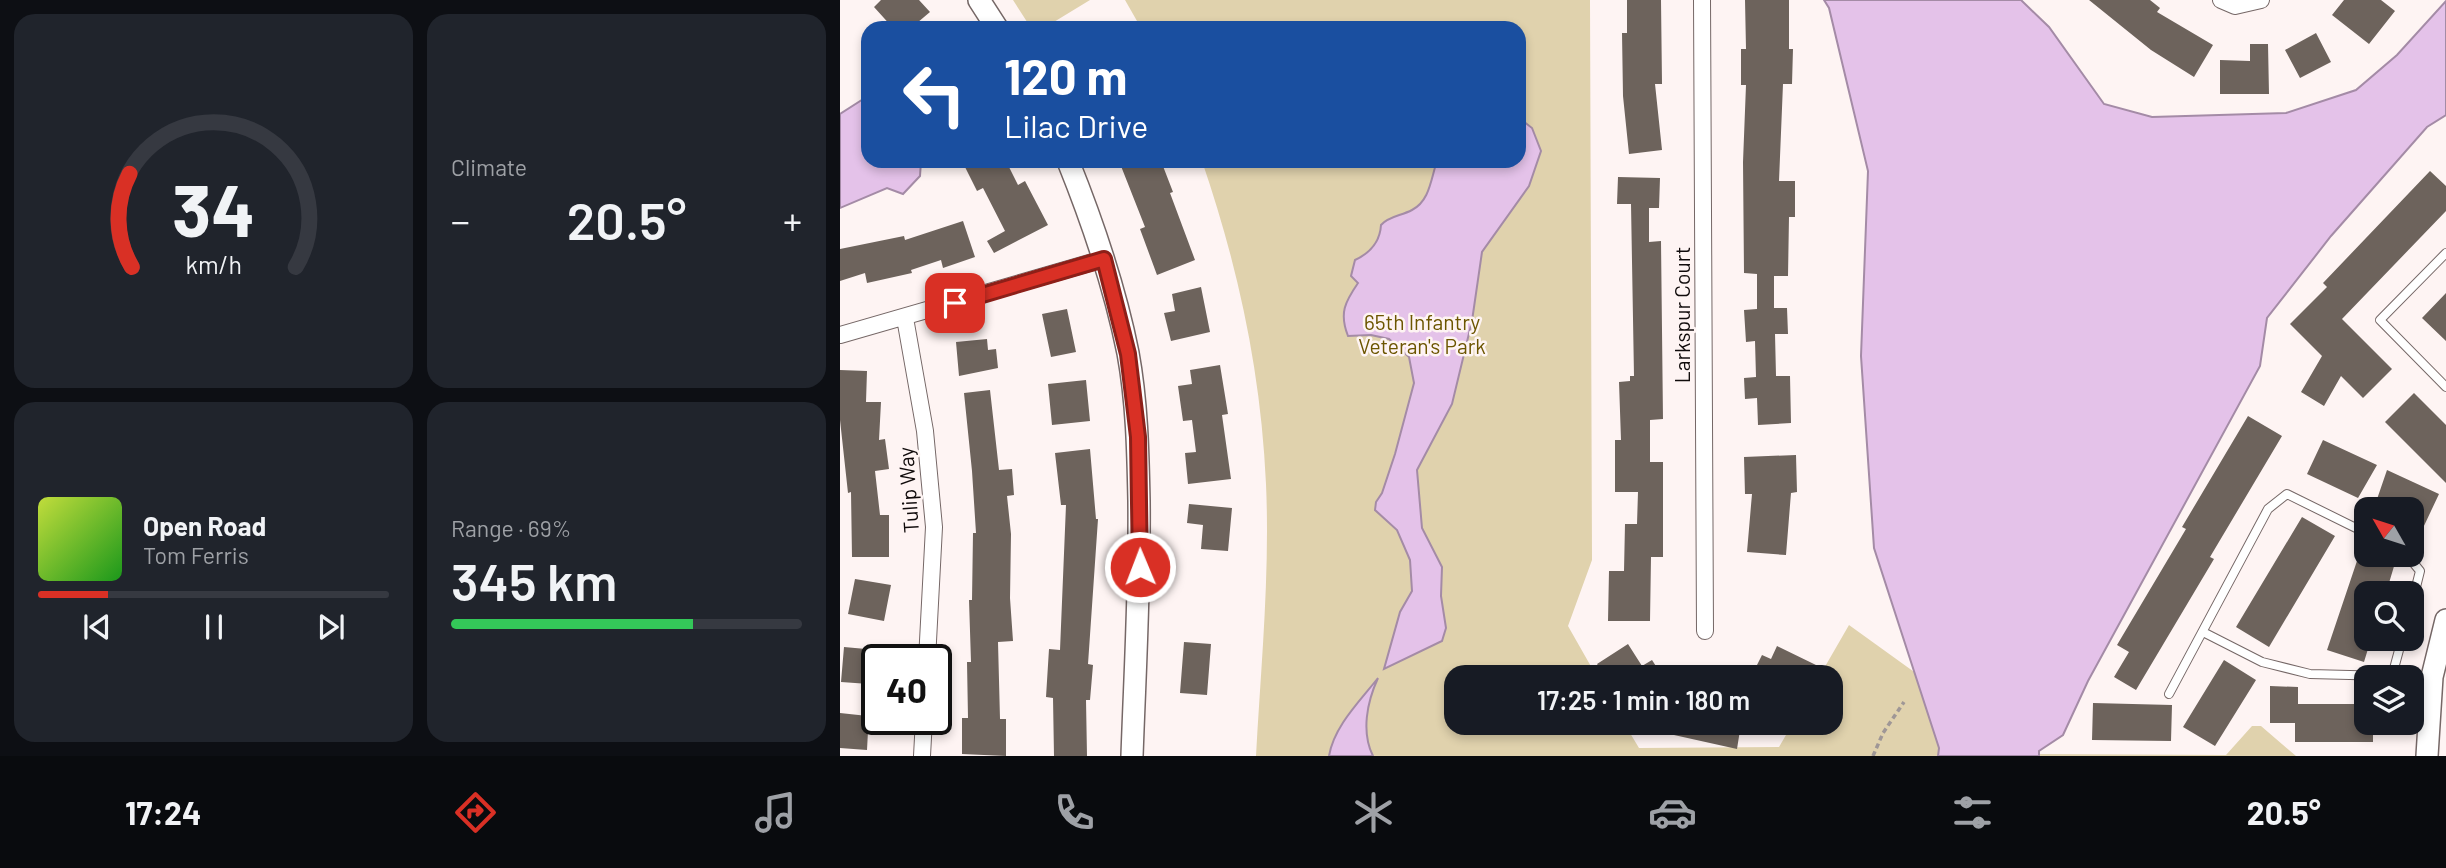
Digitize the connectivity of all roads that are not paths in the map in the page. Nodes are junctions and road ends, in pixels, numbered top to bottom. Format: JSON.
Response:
{"nodes":[{"id":1,"x":979,"y":0,"type":"edge"},
{"id":2,"x":1702,"y":0,"type":"edge"},
{"id":3,"x":2221,"y":0,"type":"edge"},
{"id":4,"x":2262,"y":0,"type":"edge"},
{"id":5,"x":992,"y":21,"type":"edge"},
{"id":6,"x":1071,"y":168,"type":"edge"},
{"id":7,"x":2446,"y":253,"type":"edge"},
{"id":8,"x":1104,"y":259,"type":"junction"},
{"id":9,"x":905,"y":318,"type":"junction"},
{"id":10,"x":840,"y":335,"type":"edge"},
{"id":11,"x":2446,"y":387,"type":"edge"},
{"id":12,"x":2354,"y":527,"type":"edge"},
{"id":13,"x":2446,"y":620,"type":"edge"},
{"id":14,"x":1705,"y":631,"type":"dead end"},
{"id":15,"x":2203,"y":632,"type":"junction"},
{"id":16,"x":928,"y":644,"type":"edge"},
{"id":17,"x":2354,"y":675,"type":"edge"},
{"id":18,"x":2439,"y":677,"type":"edge"},
{"id":19,"x":2169,"y":694,"type":"dead end"},
{"id":20,"x":923,"y":735,"type":"edge"},
{"id":21,"x":922,"y":756,"type":"edge"},
{"id":22,"x":1132,"y":756,"type":"edge"},
{"id":23,"x":2427,"y":756,"type":"edge"}],
"edges":[{"from":1,"to":5,"type":"street"},
{"from":2,"to":14,"type":"street","name":"Larkspur Court"},
{"from":3,"to":4,"type":"street"},
{"from":6,"to":8,"type":"street"},
{"from":7,"to":11,"type":"lane"},
{"from":8,"to":9,"type":"street"},
{"from":8,"to":22,"type":"street"},
{"from":9,"to":10,"type":"street"},
{"from":9,"to":16,"type":"street","name":"Tulip Way"},
{"from":12,"to":15,"type":"lane"},
{"from":13,"to":18,"type":"street"},
{"from":15,"to":17,"type":"lane"},
{"from":15,"to":19,"type":"lane"},
{"from":18,"to":23,"type":"street"},
{"from":20,"to":21,"type":"street"}]}
